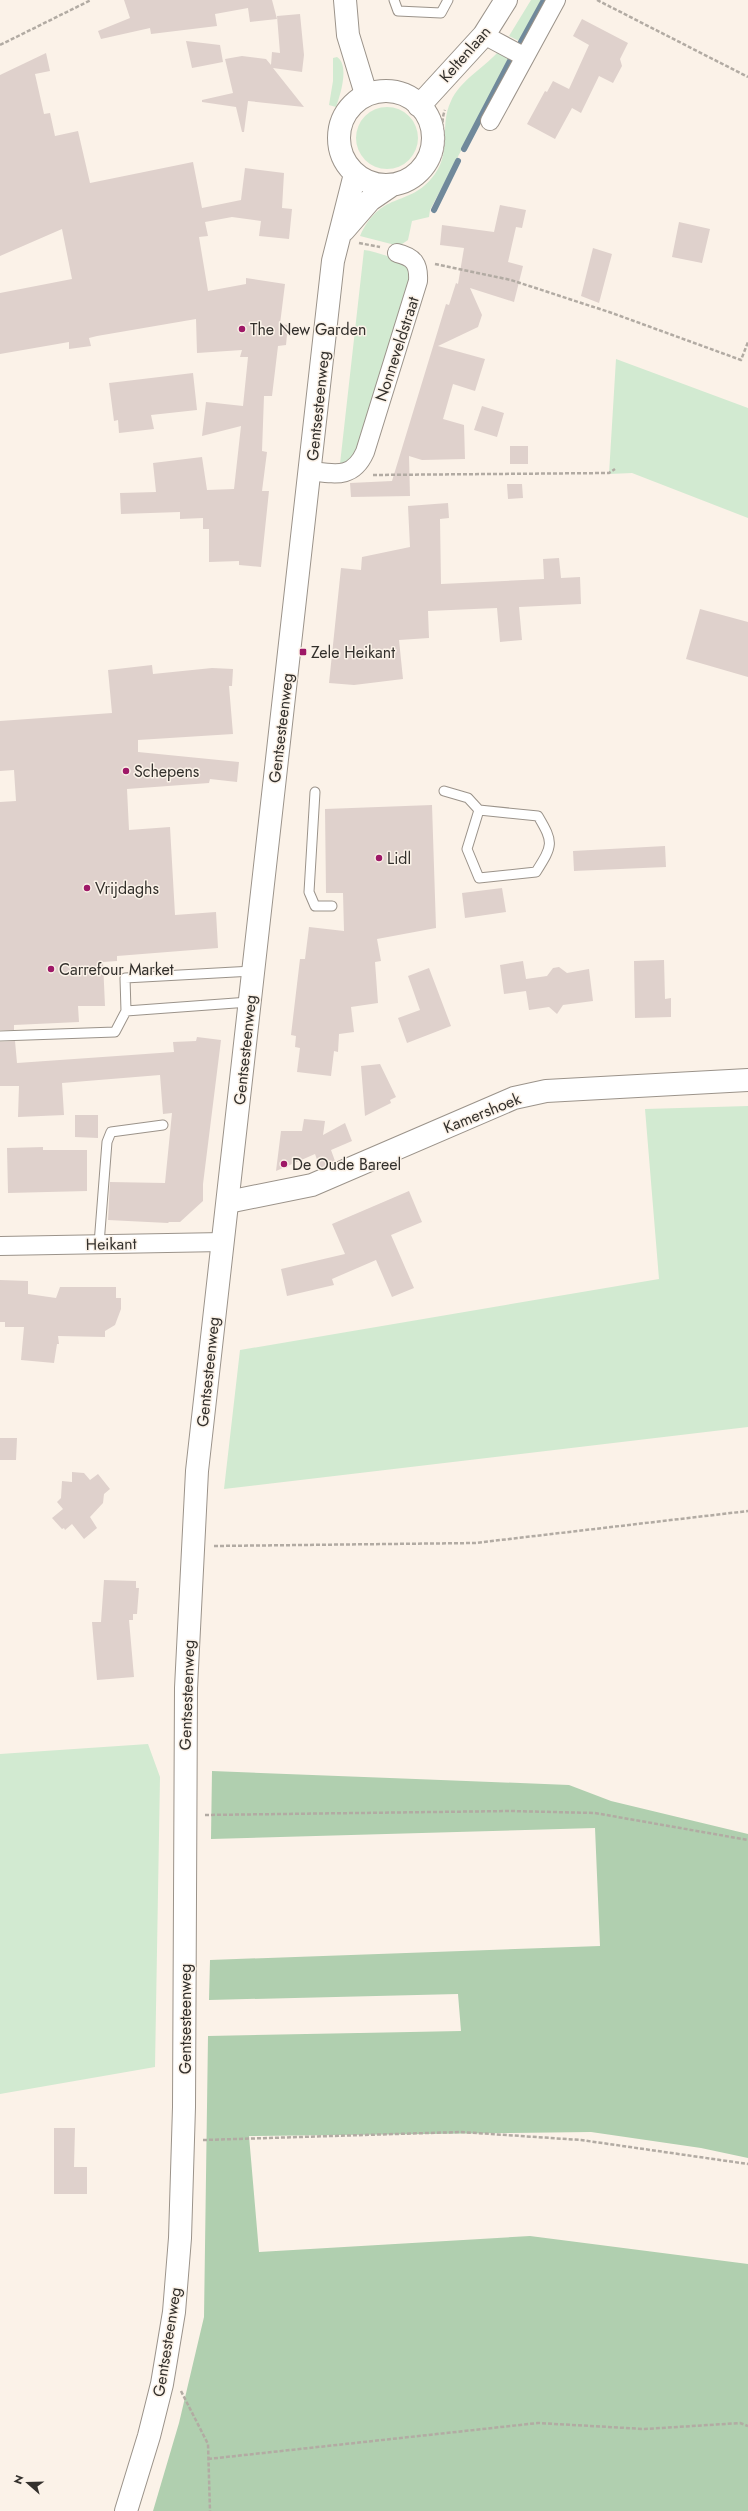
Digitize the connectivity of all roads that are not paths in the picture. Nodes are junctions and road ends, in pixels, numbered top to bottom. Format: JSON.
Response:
{"nodes":[{"id":1,"x":345,"y":0,"type":"edge"},
{"id":2,"x":394,"y":0,"type":"edge"},
{"id":3,"x":448,"y":0,"type":"edge"},
{"id":4,"x":506,"y":0,"type":"edge"},
{"id":5,"x":556,"y":0,"type":"edge"},
{"id":6,"x":484,"y":35,"type":"junction"},
{"id":7,"x":525,"y":57,"type":"junction"},
{"id":8,"x":365,"y":90,"type":"junction"},
{"id":9,"x":423,"y":102,"type":"junction"},
{"id":10,"x":490,"y":121,"type":"dead end"},
{"id":11,"x":354,"y":179,"type":"junction"},
{"id":12,"x":401,"y":187,"type":"junction"},
{"id":13,"x":340,"y":237,"type":"junction"},
{"id":14,"x":405,"y":256,"type":"road end"},
{"id":15,"x":311,"y":471,"type":"junction"},
{"id":16,"x":444,"y":791,"type":"dead end"},
{"id":17,"x":315,"y":792,"type":"dead end"},
{"id":18,"x":479,"y":810,"type":"junction"},
{"id":19,"x":332,"y":906,"type":"dead end"},
{"id":20,"x":254,"y":971,"type":"junction"},
{"id":21,"x":250,"y":1002,"type":"junction"},
{"id":22,"x":126,"y":1011,"type":"junction"},
{"id":23,"x":0,"y":1036,"type":"edge"},
{"id":24,"x":748,"y":1080,"type":"edge"},
{"id":25,"x":163,"y":1125,"type":"dead end"},
{"id":26,"x":228,"y":1202,"type":"junction"},
{"id":27,"x":223,"y":1242,"type":"junction"},
{"id":28,"x":99,"y":1244,"type":"junction"},
{"id":29,"x":0,"y":1246,"type":"edge"},
{"id":30,"x":126,"y":2511,"type":"edge"}],
"edges":[{"from":1,"to":8,"type":"main road"},
{"from":2,"to":3,"type":"lane"},
{"from":4,"to":6,"type":"main road","name":"Keltenlaan"},
{"from":5,"to":7,"type":"street"},
{"from":6,"to":7,"type":"street"},
{"from":6,"to":9,"type":"main road","name":"Keltenlaan"},
{"from":7,"to":10,"type":"street"},
{"from":8,"to":9,"type":"main road","name":"Gentsesteenweg"},
{"from":8,"to":11,"type":"main road"},
{"from":9,"to":12,"type":"main road","name":"Gentsesteenweg"},
{"from":11,"to":12,"type":"main road"},
{"from":11,"to":13,"type":"main road","name":"Gentsesteenweg"},
{"from":12,"to":13,"type":"main road","name":"Gentsesteenweg"},
{"from":13,"to":15,"type":"main road","name":"Gentsesteenweg"},
{"from":14,"to":15,"type":"street","name":"Nonneveldstraat"},
{"from":15,"to":20,"type":"main road","name":"Gentsesteenweg"},
{"from":16,"to":18,"type":"lane"},
{"from":17,"to":19,"type":"lane"},
{"from":18,"to":18,"type":"lane"},
{"from":20,"to":21,"type":"main road","name":"Gentsesteenweg"},
{"from":20,"to":22,"type":"lane"},
{"from":21,"to":22,"type":"lane"},
{"from":21,"to":26,"type":"main road","name":"Gentsesteenweg"},
{"from":22,"to":23,"type":"lane"},
{"from":24,"to":26,"type":"main road","name":"Kamershoek"},
{"from":25,"to":28,"type":"lane"},
{"from":26,"to":27,"type":"main road","name":"Gentsesteenweg"},
{"from":27,"to":28,"type":"street","name":"Heikant"},
{"from":27,"to":30,"type":"main road","name":"Gentsesteenweg"},
{"from":28,"to":29,"type":"street","name":"Heikant"}]}
